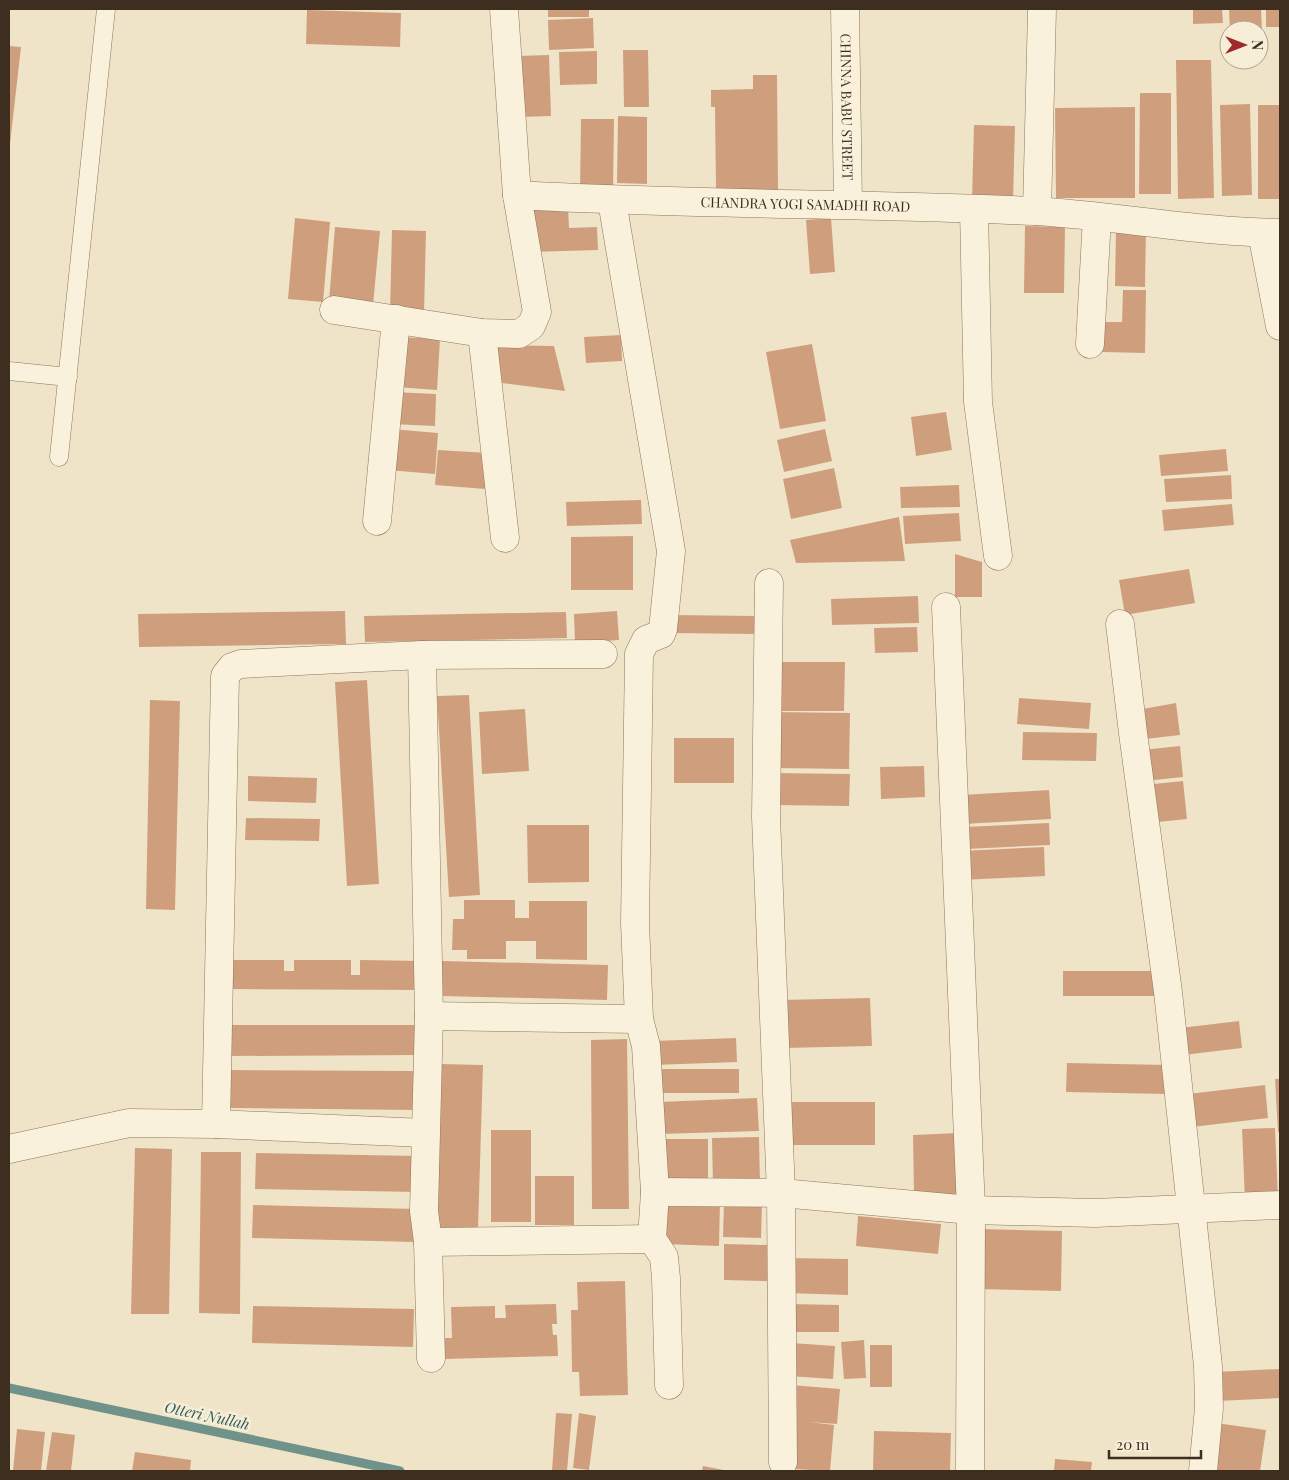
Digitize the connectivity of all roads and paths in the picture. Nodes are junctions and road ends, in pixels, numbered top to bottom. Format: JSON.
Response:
{"nodes":[{"id":1,"x":106,"y":9,"type":"edge"},
{"id":2,"x":504,"y":9,"type":"edge"},
{"id":3,"x":845,"y":9,"type":"edge"},
{"id":4,"x":1042,"y":9,"type":"edge"},
{"id":5,"x":517,"y":195,"type":"junction"},
{"id":6,"x":612,"y":201,"type":"junction"},
{"id":7,"x":848,"y":204,"type":"junction"},
{"id":8,"x":974,"y":210,"type":"junction"},
{"id":9,"x":1037,"y":212,"type":"junction"},
{"id":10,"x":1097,"y":218,"type":"junction"},
{"id":11,"x":1271,"y":233,"type":"edge"},
{"id":12,"x":334,"y":310,"type":"dead end"},
{"id":13,"x":396,"y":319,"type":"junction"},
{"id":14,"x":1280,"y":326,"type":"edge"},
{"id":15,"x":482,"y":333,"type":"junction"},
{"id":16,"x":1090,"y":344,"type":"dead end"},
{"id":17,"x":9,"y":371,"type":"edge"},
{"id":18,"x":68,"y":378,"type":"junction"},
{"id":19,"x":59,"y":457,"type":"dead end"},
{"id":20,"x":377,"y":521,"type":"dead end"},
{"id":21,"x":506,"y":538,"type":"dead end"},
{"id":22,"x":998,"y":556,"type":"dead end"},
{"id":23,"x":769,"y":583,"type":"dead end"},
{"id":24,"x":946,"y":607,"type":"dead end"},
{"id":25,"x":1120,"y":624,"type":"dead end"},
{"id":26,"x":603,"y":654,"type":"dead end"},
{"id":27,"x":422,"y":655,"type":"junction"},
{"id":28,"x":429,"y":1016,"type":"junction"},
{"id":29,"x":639,"y":1019,"type":"junction"},
{"id":30,"x":216,"y":1124,"type":"junction"},
{"id":31,"x":425,"y":1133,"type":"junction"},
{"id":32,"x":9,"y":1149,"type":"edge"},
{"id":33,"x":655,"y":1192,"type":"junction"},
{"id":34,"x":781,"y":1193,"type":"junction"},
{"id":35,"x":1280,"y":1205,"type":"edge"},
{"id":36,"x":970,"y":1210,"type":"junction"},
{"id":37,"x":1191,"y":1210,"type":"junction"},
{"id":38,"x":652,"y":1240,"type":"junction"},
{"id":39,"x":428,"y":1242,"type":"junction"},
{"id":40,"x":431,"y":1358,"type":"dead end"},
{"id":41,"x":669,"y":1385,"type":"dead end"},
{"id":42,"x":783,"y":1462,"type":"dead end"},
{"id":43,"x":970,"y":1471,"type":"edge"},
{"id":44,"x":1204,"y":1471,"type":"edge"}],
"edges":[{"from":1,"to":18,"type":"lane"},
{"from":2,"to":5,"type":"street"},
{"from":3,"to":7,"type":"street","name":"CHINNA BABU STREET"},
{"from":4,"to":9,"type":"street"},
{"from":5,"to":6,"type":"street","name":"CHANDRA YOGI SAMADHI ROAD"},
{"from":5,"to":15,"type":"street"},
{"from":6,"to":7,"type":"street","name":"CHANDRA YOGI SAMADHI ROAD"},
{"from":6,"to":29,"type":"street"},
{"from":7,"to":8,"type":"street","name":"CHANDRA YOGI SAMADHI ROAD"},
{"from":8,"to":9,"type":"street","name":"CHANDRA YOGI SAMADHI ROAD"},
{"from":8,"to":22,"type":"street"},
{"from":9,"to":10,"type":"street","name":"CHANDRA YOGI SAMADHI ROAD"},
{"from":10,"to":11,"type":"street","name":"CHANDRA YOGI SAMADHI ROAD"},
{"from":10,"to":16,"type":"street"},
{"from":11,"to":14,"type":"street"},
{"from":12,"to":13,"type":"street"},
{"from":13,"to":15,"type":"street"},
{"from":13,"to":20,"type":"street"},
{"from":15,"to":21,"type":"street"},
{"from":17,"to":18,"type":"lane"},
{"from":18,"to":19,"type":"lane"},
{"from":23,"to":34,"type":"street"},
{"from":24,"to":36,"type":"street"},
{"from":25,"to":37,"type":"street"},
{"from":26,"to":27,"type":"street"},
{"from":27,"to":28,"type":"street"},
{"from":27,"to":30,"type":"street"},
{"from":28,"to":29,"type":"street"},
{"from":28,"to":31,"type":"street"},
{"from":29,"to":33,"type":"street"},
{"from":30,"to":31,"type":"street"},
{"from":30,"to":32,"type":"street"},
{"from":31,"to":39,"type":"street"},
{"from":33,"to":34,"type":"street"},
{"from":33,"to":38,"type":"street"},
{"from":34,"to":36,"type":"street"},
{"from":34,"to":42,"type":"street"},
{"from":35,"to":37,"type":"street"},
{"from":36,"to":37,"type":"street"},
{"from":36,"to":43,"type":"street"},
{"from":37,"to":44,"type":"street"},
{"from":38,"to":39,"type":"street"},
{"from":38,"to":41,"type":"street"},
{"from":39,"to":40,"type":"street"}]}
